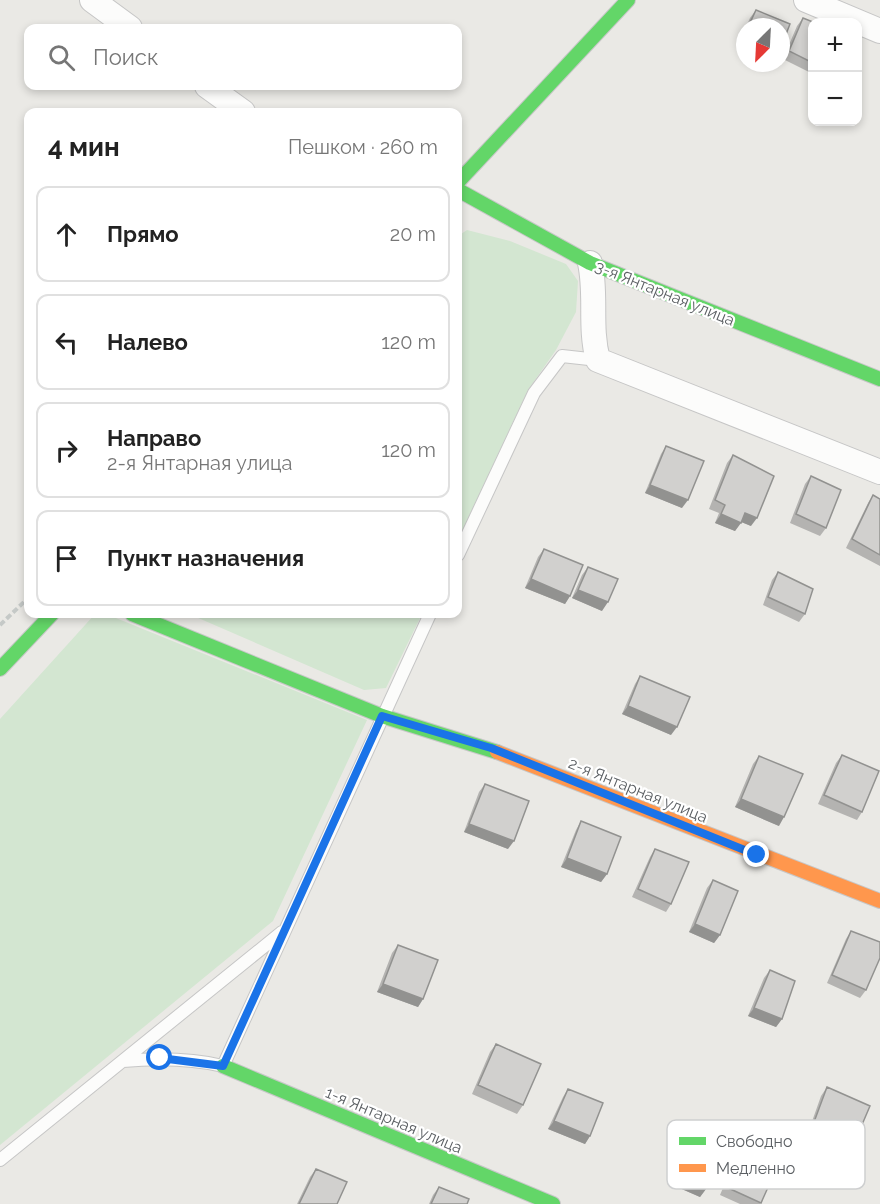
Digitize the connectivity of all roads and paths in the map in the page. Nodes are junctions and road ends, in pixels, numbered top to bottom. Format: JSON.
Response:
{"nodes":[{"id":1,"x":92,"y":0,"type":"edge"},
{"id":2,"x":628,"y":0,"type":"edge"},
{"id":3,"x":806,"y":0,"type":"edge"},
{"id":4,"x":125,"y":24,"type":"edge"},
{"id":5,"x":880,"y":32,"type":"edge"},
{"id":6,"x":213,"y":90,"type":"edge"},
{"id":7,"x":237,"y":108,"type":"edge"},
{"id":8,"x":462,"y":178,"type":"edge"},
{"id":9,"x":462,"y":192,"type":"edge"},
{"id":10,"x":590,"y":263,"type":"junction"},
{"id":11,"x":598,"y":360,"type":"junction"},
{"id":12,"x":880,"y":379,"type":"edge"},
{"id":13,"x":880,"y":472,"type":"edge"},
{"id":14,"x":462,"y":546,"type":"edge"},
{"id":15,"x":24,"y":601,"type":"edge"},
{"id":16,"x":48,"y":618,"type":"edge"},
{"id":17,"x":142,"y":618,"type":"edge"},
{"id":18,"x":428,"y":618,"type":"edge"},
{"id":19,"x":0,"y":625,"type":"edge"},
{"id":20,"x":0,"y":669,"type":"edge"},
{"id":21,"x":382,"y":716,"type":"junction"},
{"id":22,"x":880,"y":901,"type":"edge"},
{"id":23,"x":285,"y":929,"type":"junction"},
{"id":24,"x":123,"y":1061,"type":"junction"},
{"id":25,"x":223,"y":1066,"type":"junction"},
{"id":26,"x":0,"y":1160,"type":"edge"},
{"id":27,"x":553,"y":1204,"type":"edge"}],
"edges":[{"from":1,"to":4,"type":"street"},
{"from":2,"to":8,"type":"street"},
{"from":3,"to":5,"type":"street"},
{"from":6,"to":7,"type":"street"},
{"from":9,"to":10,"type":"street","name":"3-я Янтарная улица"},
{"from":10,"to":11,"type":"street"},
{"from":10,"to":12,"type":"street","name":"3-я Янтарная улица"},
{"from":11,"to":13,"type":"street"},
{"from":11,"to":14,"type":"lane"},
{"from":15,"to":19,"type":"path"},
{"from":16,"to":20,"type":"street"},
{"from":17,"to":21,"type":"street","name":"2-я Янтарная улица"},
{"from":18,"to":21,"type":"lane"},
{"from":21,"to":22,"type":"street","name":"2-я Янтарная улица"},
{"from":21,"to":23,"type":"lane"},
{"from":23,"to":24,"type":"lane"},
{"from":23,"to":25,"type":"lane"},
{"from":24,"to":25,"type":"lane"},
{"from":24,"to":26,"type":"lane"},
{"from":25,"to":27,"type":"street","name":"1-я Янтарная улица"}]}
